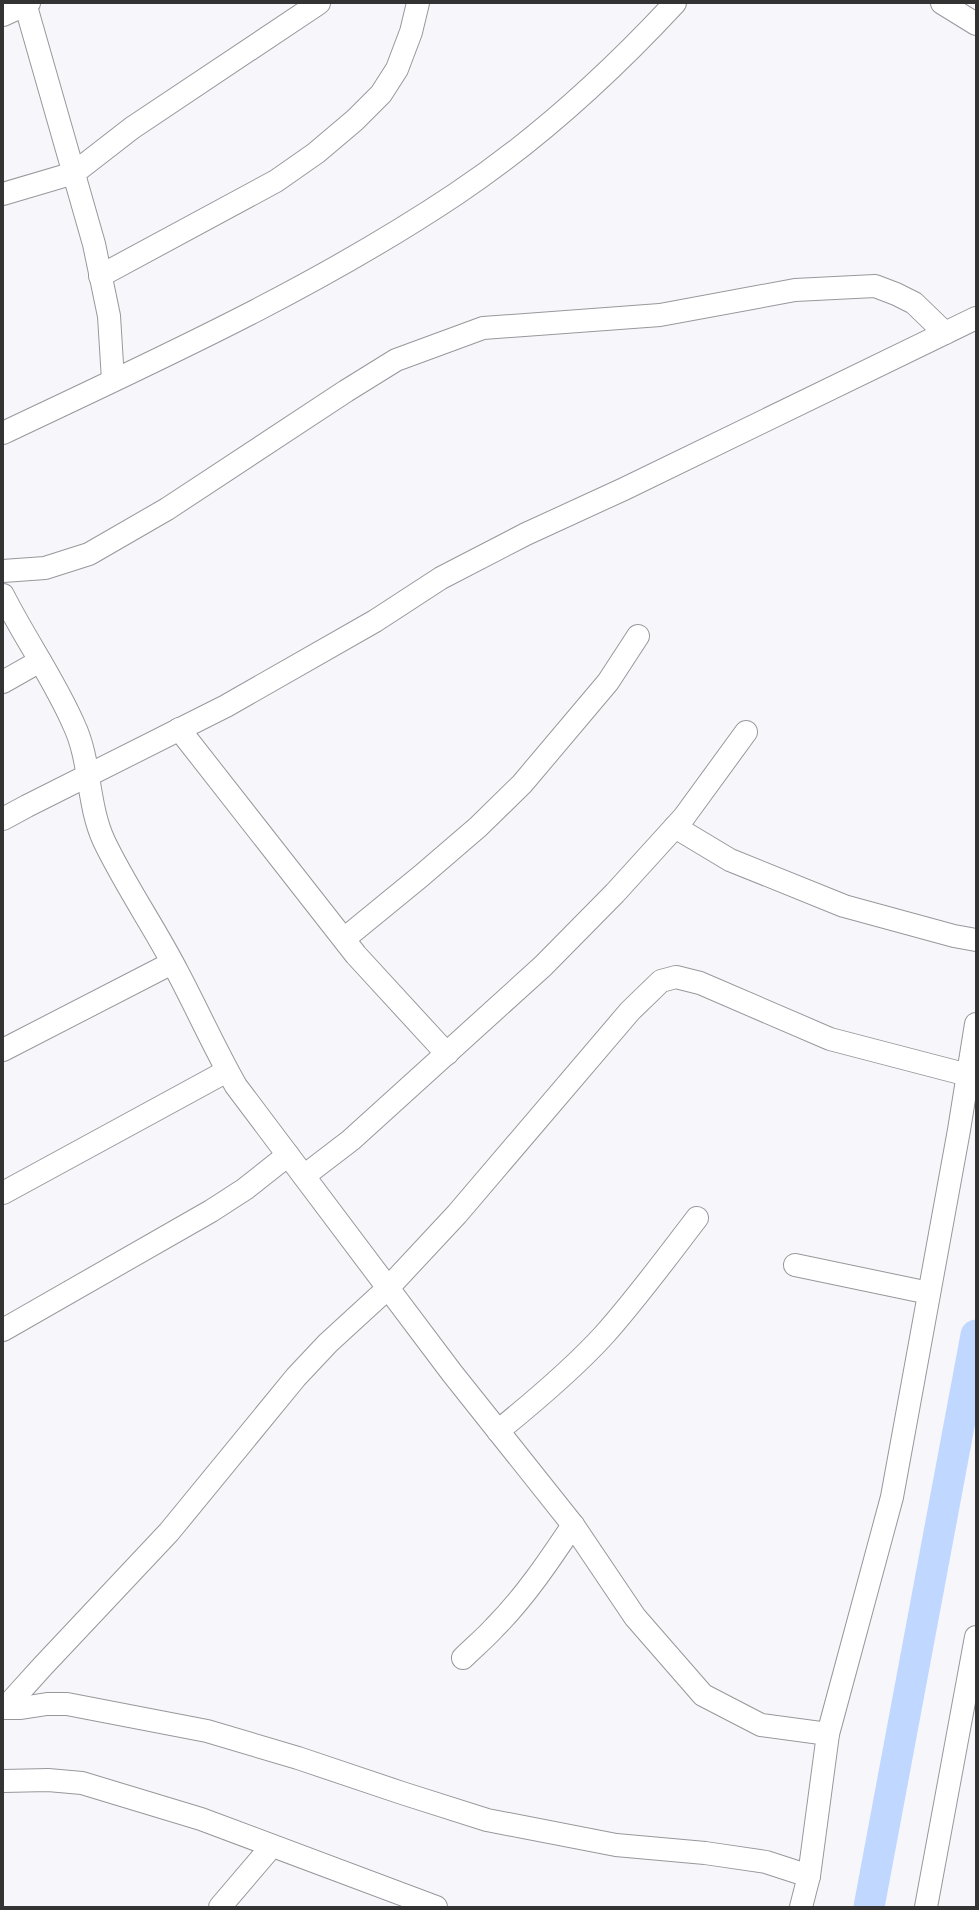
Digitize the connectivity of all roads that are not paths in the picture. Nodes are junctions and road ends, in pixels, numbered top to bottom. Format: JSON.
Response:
{"nodes":[{"id":1,"x":319,"y":3,"type":"edge"},
{"id":2,"x":418,"y":3,"type":"edge"},
{"id":3,"x":675,"y":3,"type":"edge"},
{"id":4,"x":942,"y":3,"type":"edge"},
{"id":5,"x":26,"y":4,"type":"edge"},
{"id":6,"x":3,"y":15,"type":"edge"},
{"id":7,"x":976,"y":24,"type":"edge"},
{"id":8,"x":74,"y":173,"type":"junction"},
{"id":9,"x":3,"y":194,"type":"edge"},
{"id":10,"x":100,"y":276,"type":"junction"},
{"id":11,"x":976,"y":318,"type":"edge"},
{"id":12,"x":944,"y":333,"type":"junction"},
{"id":13,"x":113,"y":380,"type":"junction"},
{"id":14,"x":3,"y":433,"type":"edge"},
{"id":15,"x":3,"y":571,"type":"edge"},
{"id":16,"x":3,"y":595,"type":"edge"},
{"id":17,"x":638,"y":636,"type":"dead end"},
{"id":18,"x":40,"y":661,"type":"junction"},
{"id":19,"x":3,"y":682,"type":"edge"},
{"id":20,"x":179,"y":729,"type":"junction"},
{"id":21,"x":746,"y":732,"type":"dead end"},
{"id":22,"x":87,"y":776,"type":"junction"},
{"id":23,"x":3,"y":820,"type":"edge"},
{"id":24,"x":675,"y":827,"type":"junction"},
{"id":25,"x":344,"y":939,"type":"junction"},
{"id":26,"x":976,"y":940,"type":"edge"},
{"id":27,"x":172,"y":963,"type":"junction"},
{"id":28,"x":976,"y":1024,"type":"edge"},
{"id":29,"x":3,"y":1050,"type":"edge"},
{"id":30,"x":447,"y":1054,"type":"junction"},
{"id":31,"x":227,"y":1071,"type":"junction"},
{"id":32,"x":968,"y":1075,"type":"junction"},
{"id":33,"x":288,"y":1155,"type":"junction"},
{"id":34,"x":304,"y":1176,"type":"junction"},
{"id":35,"x":3,"y":1193,"type":"edge"},
{"id":36,"x":697,"y":1218,"type":"dead end"},
{"id":37,"x":795,"y":1265,"type":"dead end"},
{"id":38,"x":388,"y":1288,"type":"junction"},
{"id":39,"x":929,"y":1294,"type":"junction"},
{"id":40,"x":3,"y":1330,"type":"edge"},
{"id":41,"x":498,"y":1431,"type":"junction"},
{"id":42,"x":574,"y":1525,"type":"junction"},
{"id":43,"x":976,"y":1637,"type":"edge"},
{"id":44,"x":463,"y":1658,"type":"dead end"},
{"id":45,"x":4,"y":1708,"type":"edge"},
{"id":46,"x":828,"y":1734,"type":"junction"},
{"id":47,"x":7,"y":1785,"type":"edge"},
{"id":48,"x":272,"y":1846,"type":"junction"},
{"id":49,"x":809,"y":1876,"type":"junction"},
{"id":50,"x":220,"y":1907,"type":"edge"},
{"id":51,"x":436,"y":1907,"type":"edge"},
{"id":52,"x":801,"y":1907,"type":"edge"},
{"id":53,"x":926,"y":1907,"type":"edge"}],
"edges":[{"from":1,"to":8,"type":"street"},
{"from":2,"to":10,"type":"street"},
{"from":3,"to":13,"type":"street"},
{"from":4,"to":7,"type":"street"},
{"from":5,"to":6,"type":"street"},
{"from":5,"to":8,"type":"street"},
{"from":8,"to":9,"type":"street"},
{"from":8,"to":10,"type":"street"},
{"from":10,"to":13,"type":"street"},
{"from":11,"to":12,"type":"street"},
{"from":12,"to":15,"type":"street"},
{"from":12,"to":20,"type":"street"},
{"from":13,"to":14,"type":"street"},
{"from":16,"to":18,"type":"street"},
{"from":17,"to":25,"type":"street"},
{"from":18,"to":19,"type":"street"},
{"from":18,"to":22,"type":"street"},
{"from":20,"to":22,"type":"street"},
{"from":20,"to":25,"type":"street"},
{"from":21,"to":24,"type":"street"},
{"from":22,"to":23,"type":"street"},
{"from":22,"to":27,"type":"street"},
{"from":24,"to":26,"type":"street"},
{"from":24,"to":30,"type":"street"},
{"from":25,"to":30,"type":"street"},
{"from":27,"to":29,"type":"street"},
{"from":27,"to":31,"type":"street"},
{"from":28,"to":32,"type":"street"},
{"from":30,"to":34,"type":"street"},
{"from":31,"to":33,"type":"street"},
{"from":31,"to":35,"type":"street"},
{"from":32,"to":38,"type":"street"},
{"from":32,"to":39,"type":"street"},
{"from":33,"to":34,"type":"street"},
{"from":33,"to":40,"type":"street"},
{"from":34,"to":38,"type":"street"},
{"from":36,"to":41,"type":"street"},
{"from":37,"to":39,"type":"street"},
{"from":38,"to":41,"type":"street"},
{"from":38,"to":45,"type":"street"},
{"from":39,"to":46,"type":"street"},
{"from":41,"to":42,"type":"street"},
{"from":42,"to":44,"type":"street"},
{"from":42,"to":46,"type":"street"},
{"from":43,"to":53,"type":"street"},
{"from":45,"to":49,"type":"street"},
{"from":46,"to":49,"type":"street"},
{"from":47,"to":48,"type":"street"},
{"from":48,"to":50,"type":"street"},
{"from":48,"to":51,"type":"street"},
{"from":49,"to":52,"type":"street"}]}
